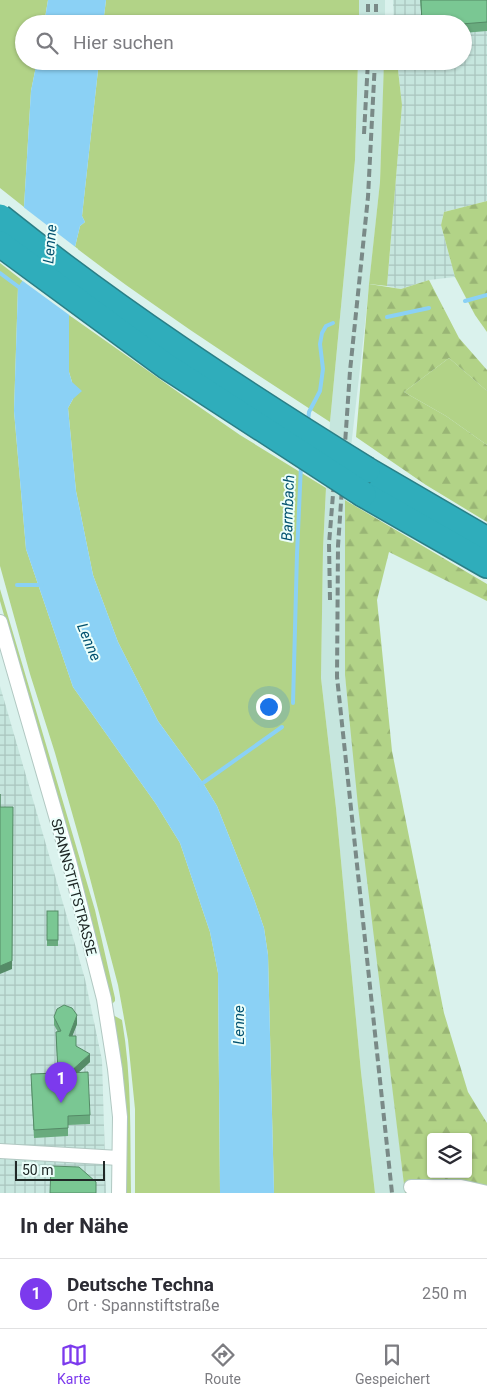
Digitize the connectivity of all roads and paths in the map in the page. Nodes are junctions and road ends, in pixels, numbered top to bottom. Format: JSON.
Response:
{"nodes":[{"id":1,"x":0,"y":217,"type":"edge"},
{"id":2,"x":0,"y":244,"type":"edge"},
{"id":3,"x":365,"y":482,"type":"junction"},
{"id":4,"x":487,"y":540,"type":"edge"},
{"id":5,"x":487,"y":564,"type":"edge"},
{"id":6,"x":0,"y":622,"type":"edge"},
{"id":7,"x":0,"y":1151,"type":"edge"},
{"id":8,"x":119,"y":1158,"type":"junction"},
{"id":9,"x":411,"y":1186,"type":"dead end"},
{"id":10,"x":487,"y":1192,"type":"edge"},
{"id":11,"x":119,"y":1193,"type":"edge"}],
"edges":[{"from":1,"to":3,"type":"highway","bridge":true},
{"from":2,"to":3,"type":"highway","bridge":true},
{"from":3,"to":4,"type":"highway"},
{"from":3,"to":5,"type":"highway"},
{"from":6,"to":8,"type":"street","name":"SPANNSTIFTSTRASSE"},
{"from":7,"to":8,"type":"street"},
{"from":8,"to":11,"type":"street","name":"SPANNSTIFTSTRASSE"},
{"from":9,"to":10,"type":"street"}]}
